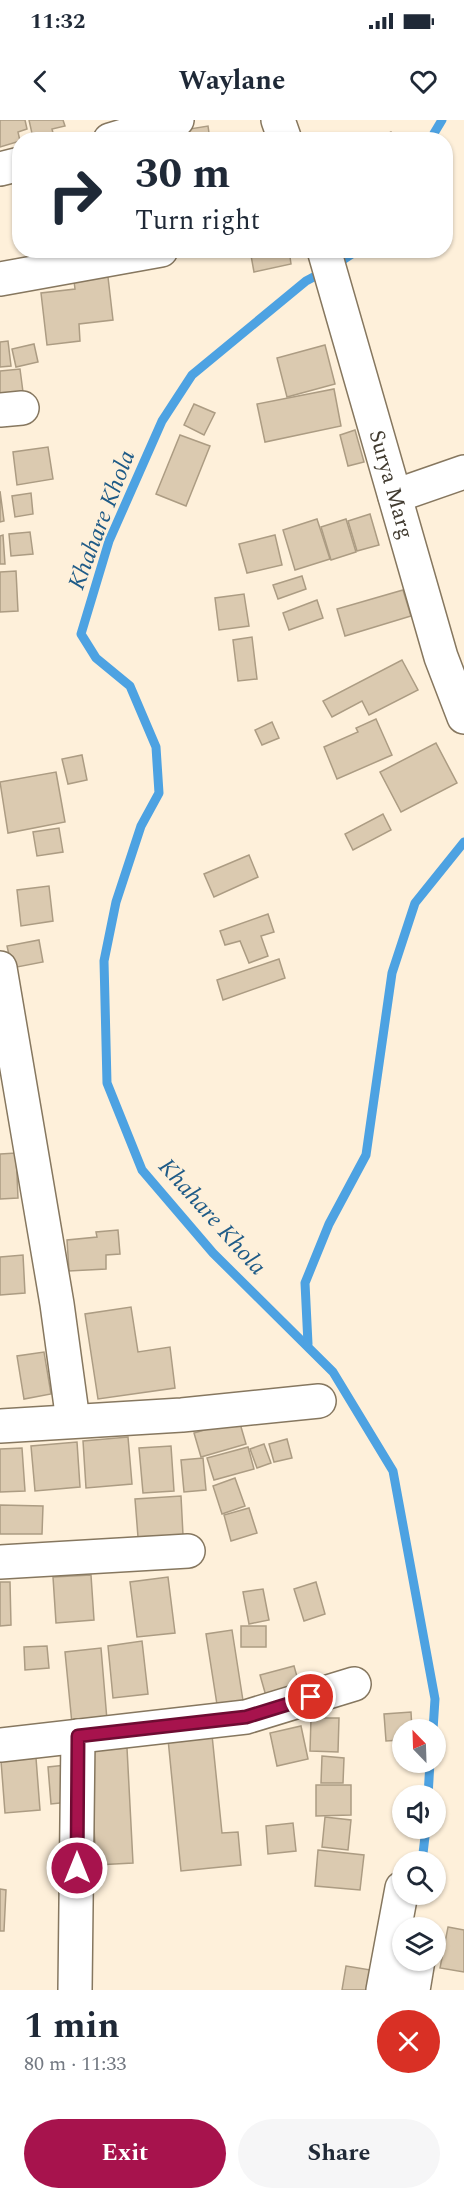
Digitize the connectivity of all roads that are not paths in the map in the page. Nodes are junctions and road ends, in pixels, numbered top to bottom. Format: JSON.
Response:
{"nodes":[{"id":1,"x":177,"y":120,"type":"edge"},
{"id":2,"x":137,"y":132,"type":"edge"},
{"id":3,"x":117,"y":258,"type":"edge"},
{"id":4,"x":326,"y":258,"type":"edge"},
{"id":5,"x":0,"y":279,"type":"edge"},
{"id":6,"x":464,"y":472,"type":"edge"},
{"id":7,"x":395,"y":496,"type":"junction"},
{"id":8,"x":464,"y":717,"type":"edge"},
{"id":9,"x":0,"y":968,"type":"edge"},
{"id":10,"x":319,"y":1401,"type":"dead end"},
{"id":11,"x":73,"y":1421,"type":"junction"},
{"id":12,"x":0,"y":1426,"type":"edge"},
{"id":13,"x":188,"y":1551,"type":"dead end"},
{"id":14,"x":0,"y":1562,"type":"edge"},
{"id":15,"x":354,"y":1684,"type":"dead end"},
{"id":16,"x":78,"y":1736,"type":"junction"},
{"id":17,"x":0,"y":1745,"type":"edge"},
{"id":18,"x":399,"y":1905,"type":"edge"},
{"id":19,"x":416,"y":1971,"type":"edge"},
{"id":20,"x":75,"y":1990,"type":"edge"},
{"id":21,"x":383,"y":1990,"type":"edge"},
{"id":22,"x":413,"y":1990,"type":"edge"}],
"edges":[{"from":1,"to":2,"type":"street"},
{"from":3,"to":5,"type":"street"},
{"from":4,"to":7,"type":"street","name":"Surya Marg"},
{"from":6,"to":7,"type":"street"},
{"from":7,"to":8,"type":"street","name":"Surya Marg"},
{"from":9,"to":11,"type":"street"},
{"from":10,"to":11,"type":"street"},
{"from":11,"to":12,"type":"street"},
{"from":13,"to":14,"type":"street"},
{"from":15,"to":16,"type":"street"},
{"from":16,"to":17,"type":"street"},
{"from":16,"to":20,"type":"street"},
{"from":18,"to":21,"type":"street"},
{"from":19,"to":22,"type":"street"}]}
